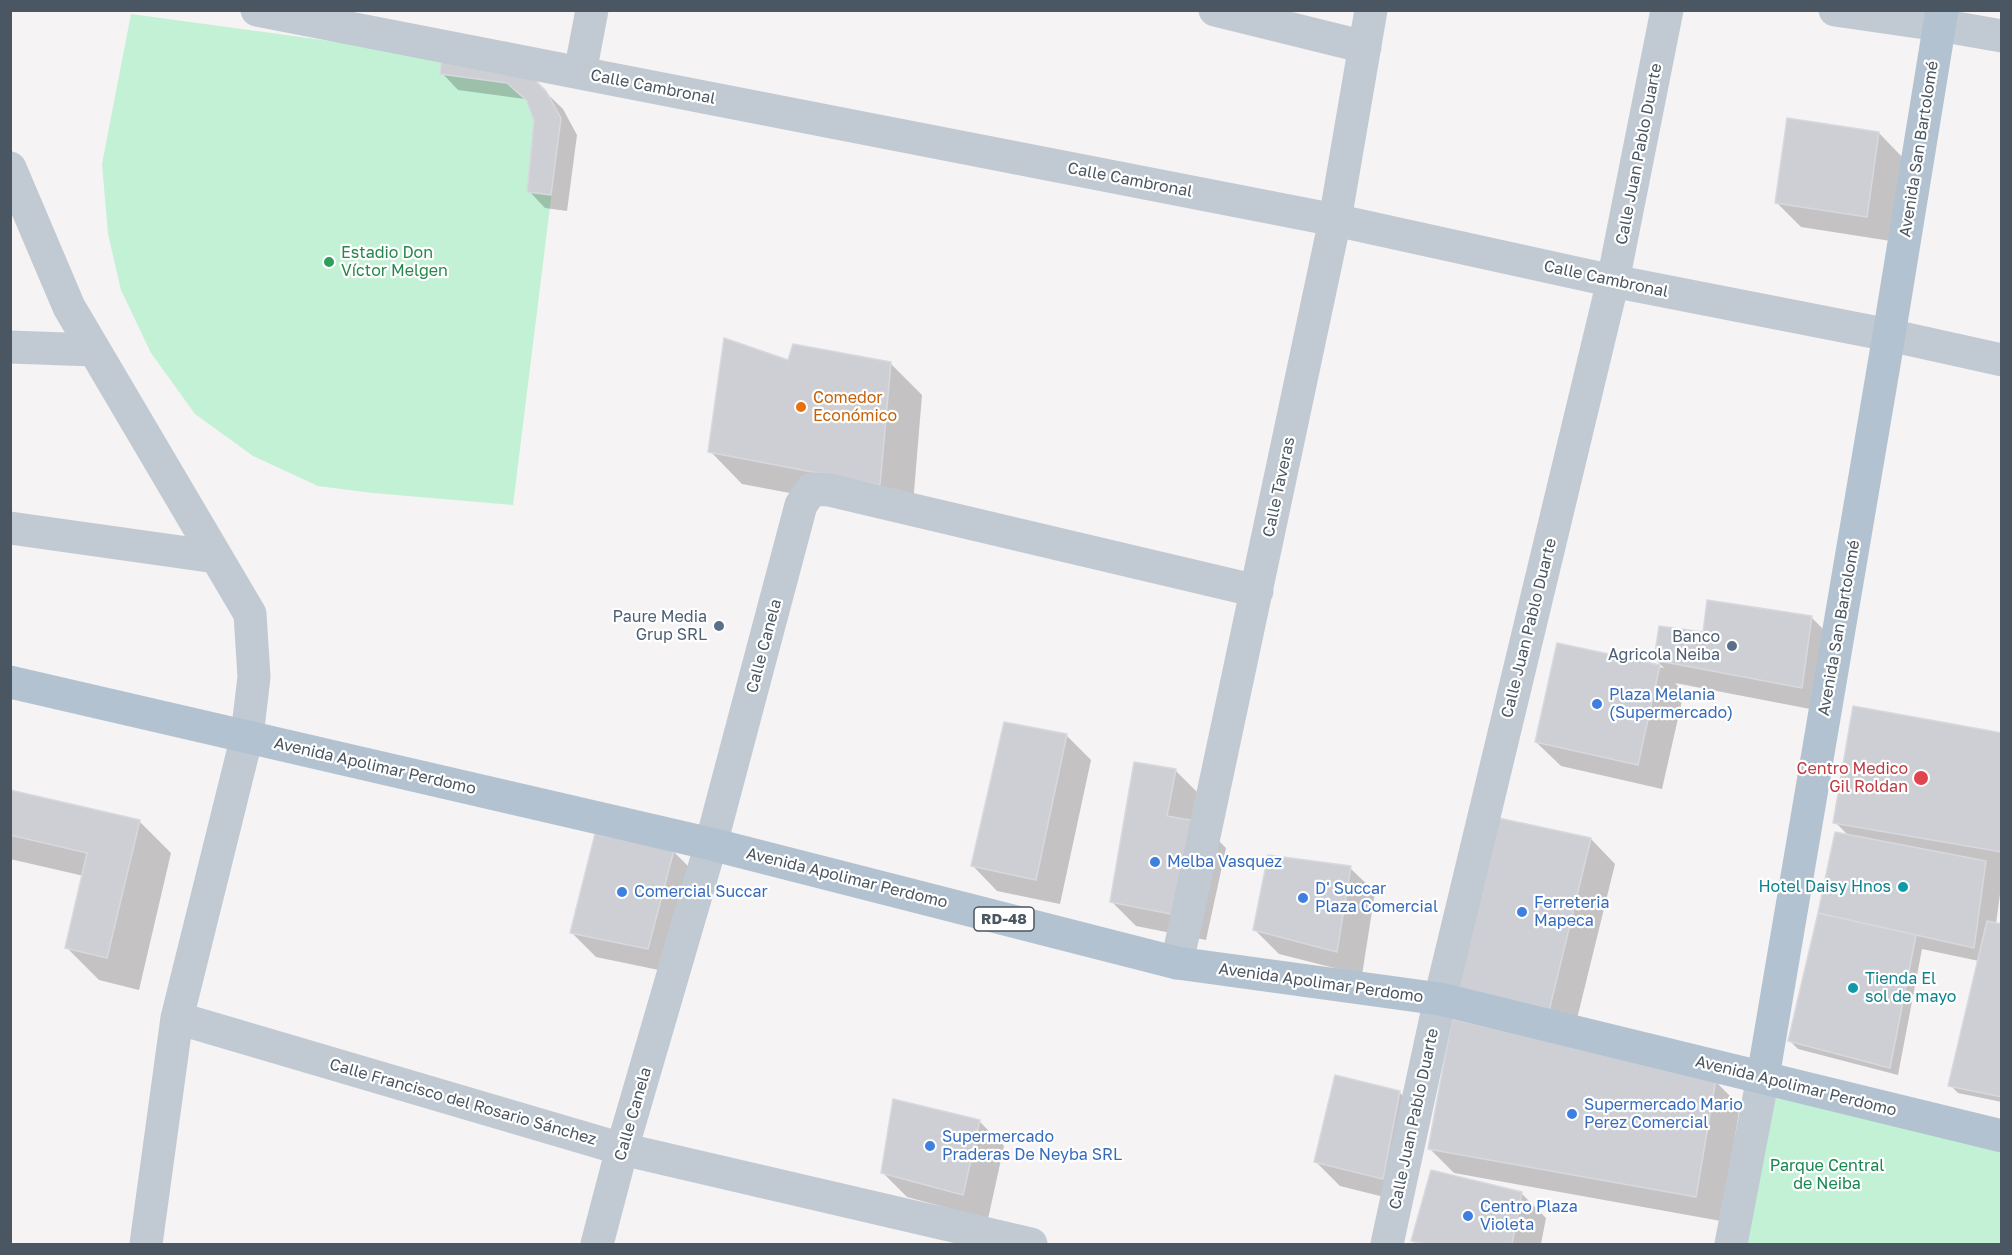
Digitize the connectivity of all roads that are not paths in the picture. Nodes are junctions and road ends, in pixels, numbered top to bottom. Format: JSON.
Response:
{"nodes":[{"id":1,"x":257,"y":10,"type":"edge"},
{"id":2,"x":592,"y":10,"type":"edge"},
{"id":3,"x":1215,"y":10,"type":"edge"},
{"id":4,"x":1371,"y":10,"type":"edge"},
{"id":5,"x":1667,"y":10,"type":"edge"},
{"id":6,"x":1835,"y":10,"type":"edge"},
{"id":7,"x":1940,"y":18,"type":"edge"},
{"id":8,"x":2001,"y":36,"type":"edge"},
{"id":9,"x":1365,"y":47,"type":"junction"},
{"id":10,"x":580,"y":73,"type":"junction"},
{"id":11,"x":10,"y":168,"type":"edge"},
{"id":12,"x":1335,"y":220,"type":"junction"},
{"id":13,"x":1613,"y":281,"type":"junction"},
{"id":14,"x":1889,"y":335,"type":"junction"},
{"id":15,"x":10,"y":347,"type":"edge"},
{"id":16,"x":94,"y":350,"type":"junction"},
{"id":17,"x":2001,"y":360,"type":"edge"},
{"id":18,"x":10,"y":528,"type":"edge"},
{"id":19,"x":216,"y":556,"type":"junction"},
{"id":20,"x":1257,"y":591,"type":"junction"},
{"id":21,"x":10,"y":682,"type":"edge"},
{"id":22,"x":247,"y":736,"type":"junction"},
{"id":23,"x":711,"y":844,"type":"junction"},
{"id":24,"x":1177,"y":963,"type":"junction"},
{"id":25,"x":1440,"y":999,"type":"junction"},
{"id":26,"x":177,"y":1018,"type":"junction"},
{"id":27,"x":1763,"y":1077,"type":"junction"},
{"id":28,"x":2001,"y":1136,"type":"edge"},
{"id":29,"x":622,"y":1149,"type":"junction"},
{"id":30,"x":146,"y":1245,"type":"edge"},
{"id":31,"x":597,"y":1245,"type":"edge"},
{"id":32,"x":1031,"y":1245,"type":"edge"},
{"id":33,"x":1387,"y":1245,"type":"edge"},
{"id":34,"x":1731,"y":1245,"type":"edge"}],
"edges":[{"from":1,"to":10,"type":"street","name":"Calle Cambronal"},
{"from":2,"to":10,"type":"street"},
{"from":3,"to":9,"type":"street"},
{"from":4,"to":9,"type":"street","name":"Calle Taveras"},
{"from":5,"to":13,"type":"street","name":"Calle Juan Pablo Duarte"},
{"from":6,"to":7,"type":"street"},
{"from":7,"to":8,"type":"street"},
{"from":7,"to":14,"type":"main road","name":"Avenida San Bartolomé"},
{"from":9,"to":12,"type":"street","name":"Calle Taveras"},
{"from":10,"to":12,"type":"street","name":"Calle Cambronal"},
{"from":11,"to":16,"type":"street"},
{"from":12,"to":13,"type":"street","name":"Calle Cambronal"},
{"from":12,"to":20,"type":"street","name":"Calle Taveras"},
{"from":13,"to":14,"type":"street","name":"Calle Cambronal"},
{"from":13,"to":25,"type":"street","name":"Calle Juan Pablo Duarte"},
{"from":14,"to":17,"type":"street","name":"Calle Cambronal"},
{"from":14,"to":27,"type":"main road","name":"Avenida San Bartolomé"},
{"from":15,"to":16,"type":"street"},
{"from":16,"to":19,"type":"street"},
{"from":18,"to":19,"type":"street"},
{"from":19,"to":22,"type":"street"},
{"from":20,"to":23,"type":"street","name":"Calle Canela"},
{"from":20,"to":24,"type":"street","name":"Calle Taveras"},
{"from":21,"to":22,"type":"main road","name":"Avenida Apolimar Perdomo","number":"RD-48"},
{"from":22,"to":23,"type":"main road","name":"Avenida Apolimar Perdomo","number":"RD-48"},
{"from":22,"to":26,"type":"street"},
{"from":23,"to":24,"type":"main road","name":"Avenida Apolimar Perdomo","number":"RD-48"},
{"from":23,"to":29,"type":"street","name":"Calle Canela"},
{"from":24,"to":25,"type":"main road","name":"Avenida Apolimar Perdomo","number":"RD-48"},
{"from":25,"to":27,"type":"main road","name":"Avenida Apolimar Perdomo","number":"RD-48"},
{"from":25,"to":33,"type":"street","name":"Calle Juan Pablo Duarte"},
{"from":26,"to":29,"type":"street","name":"Calle Francisco del Rosario Sánchez"},
{"from":26,"to":30,"type":"street"},
{"from":27,"to":28,"type":"main road","name":"Avenida Apolimar Perdomo","number":"RD-48"},
{"from":27,"to":34,"type":"street","name":"Avenida San Bartolomé"},
{"from":29,"to":31,"type":"street","name":"Calle Canela"},
{"from":29,"to":32,"type":"street","name":"Calle Francisco del Rosario Sánchez"}]}
